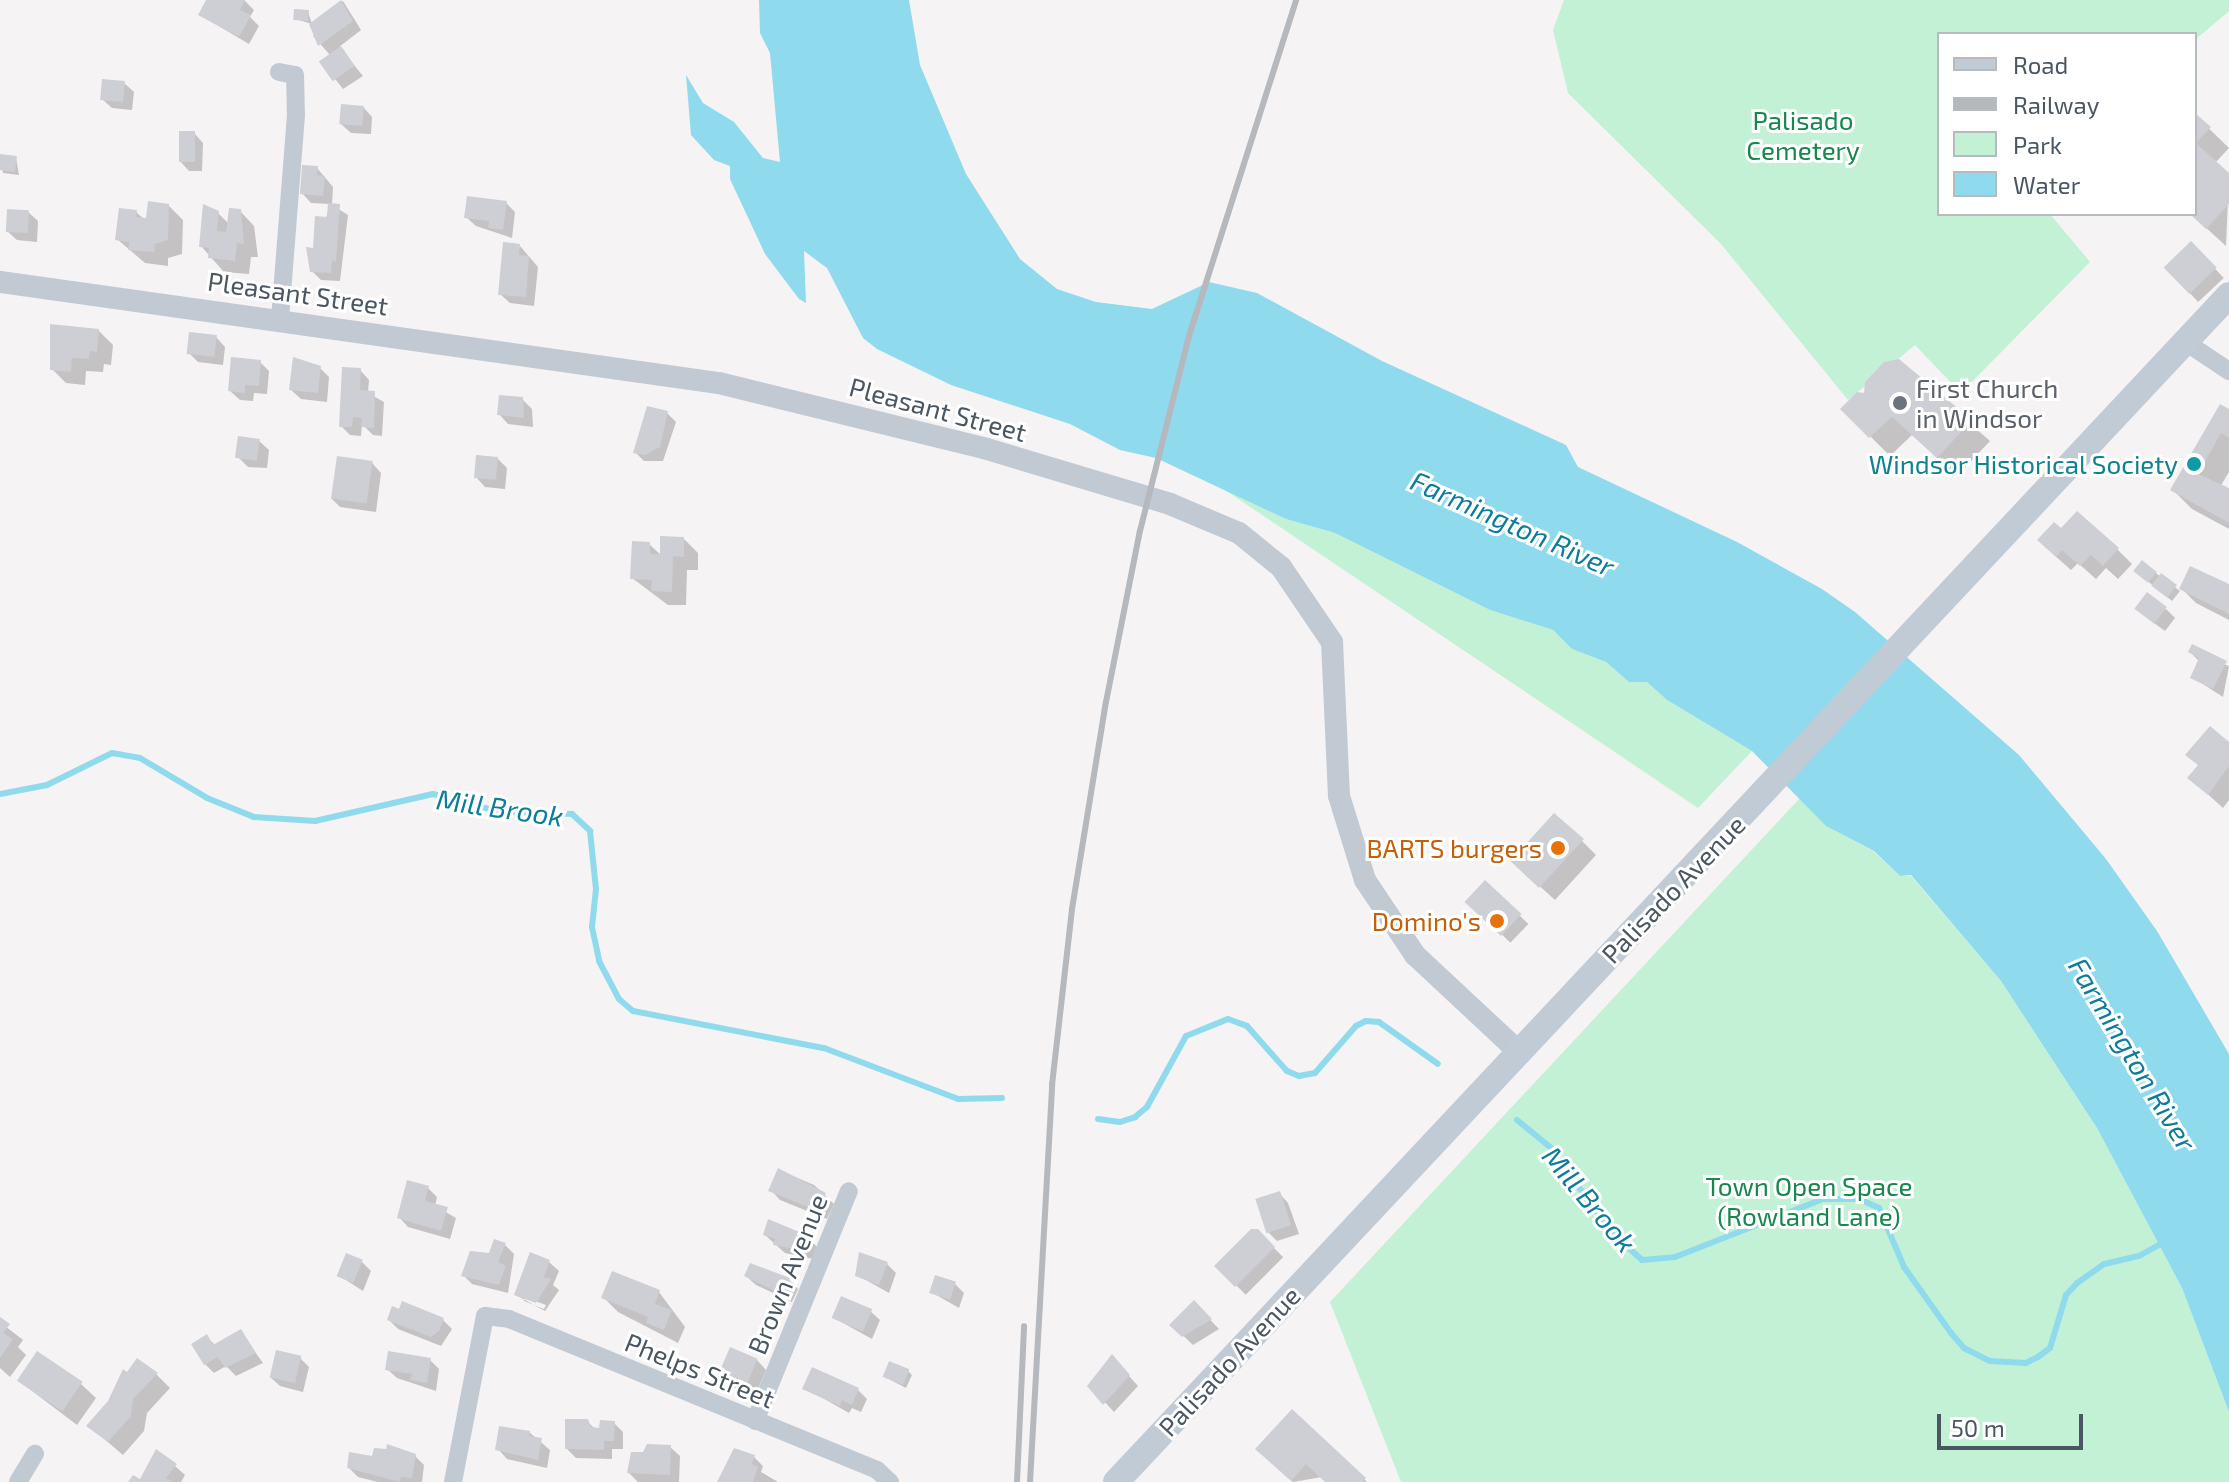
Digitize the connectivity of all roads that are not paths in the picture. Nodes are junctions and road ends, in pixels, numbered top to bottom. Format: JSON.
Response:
{"nodes":[{"id":1,"x":279,"y":72,"type":"dead end"},
{"id":2,"x":0,"y":282,"type":"edge"},
{"id":3,"x":2229,"y":295,"type":"edge"},
{"id":4,"x":280,"y":318,"type":"junction"},
{"id":5,"x":2184,"y":341,"type":"junction"},
{"id":6,"x":2229,"y":371,"type":"edge"},
{"id":7,"x":1519,"y":1052,"type":"junction"},
{"id":8,"x":849,"y":1191,"type":"dead end"},
{"id":9,"x":755,"y":1421,"type":"junction"},
{"id":10,"x":35,"y":1454,"type":"dead end"},
{"id":11,"x":18,"y":1482,"type":"edge"},
{"id":12,"x":453,"y":1482,"type":"edge"},
{"id":13,"x":890,"y":1482,"type":"edge"},
{"id":14,"x":1116,"y":1482,"type":"edge"}],
"edges":[{"from":1,"to":4,"type":"street"},
{"from":2,"to":4,"type":"street","name":"Pleasant Street"},
{"from":3,"to":5,"type":"main road","name":"Palisado Avenue"},
{"from":4,"to":7,"type":"street","name":"Pleasant Street"},
{"from":5,"to":6,"type":"street"},
{"from":5,"to":7,"type":"main road","name":"Palisado Avenue"},
{"from":7,"to":14,"type":"main road","name":"Palisado Avenue"},
{"from":8,"to":9,"type":"street","name":"Brown Avenue"},
{"from":9,"to":12,"type":"street","name":"Phelps Street"},
{"from":9,"to":13,"type":"street","name":"Phelps Street"},
{"from":10,"to":11,"type":"street"}]}
